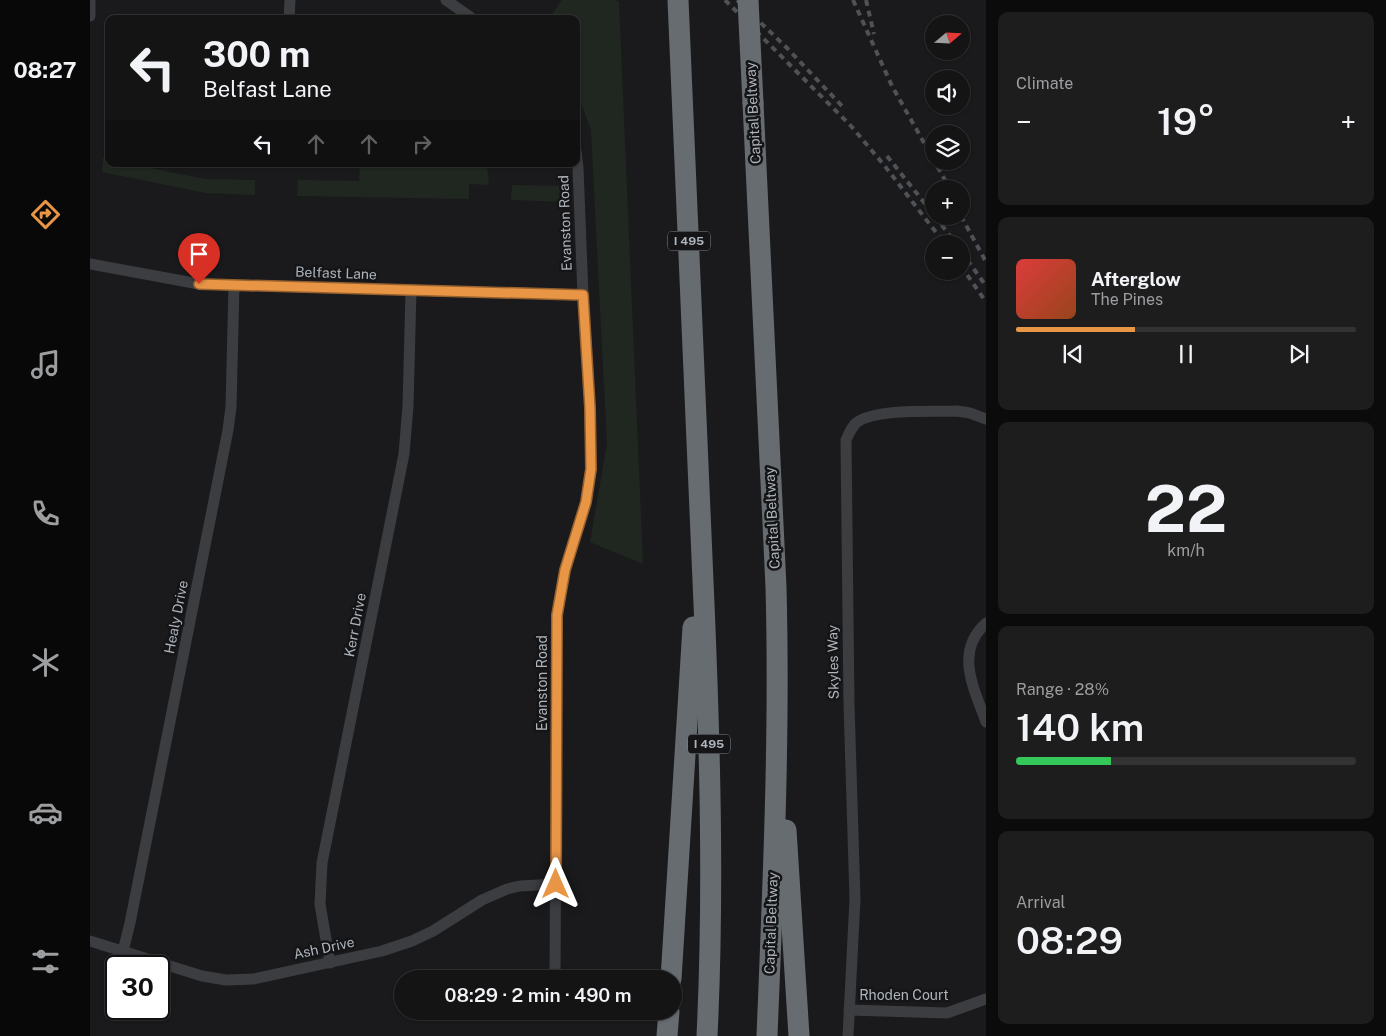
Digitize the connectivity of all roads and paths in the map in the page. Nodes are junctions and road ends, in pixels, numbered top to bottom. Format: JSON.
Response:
{"nodes":[{"id":1,"x":90,"y":0,"type":"edge"},
{"id":2,"x":290,"y":0,"type":"edge"},
{"id":3,"x":446,"y":0,"type":"edge"},
{"id":4,"x":678,"y":0,"type":"edge"},
{"id":5,"x":748,"y":0,"type":"edge"},
{"id":6,"x":289,"y":15,"type":"edge"},
{"id":7,"x":467,"y":15,"type":"edge"},
{"id":8,"x":90,"y":16,"type":"edge"},
{"id":9,"x":578,"y":167,"type":"edge"},
{"id":10,"x":90,"y":264,"type":"edge"},
{"id":11,"x":234,"y":285,"type":"junction"},
{"id":12,"x":412,"y":291,"type":"junction"},
{"id":13,"x":583,"y":295,"type":"junction"},
{"id":14,"x":986,"y":419,"type":"edge"},
{"id":15,"x":699,"y":452,"type":"junction"},
{"id":16,"x":986,"y":623,"type":"edge"},
{"id":17,"x":778,"y":662,"type":"junction"},
{"id":18,"x":986,"y":722,"type":"edge"},
{"id":19,"x":556,"y":884,"type":"junction"},
{"id":20,"x":90,"y":941,"type":"edge"},
{"id":21,"x":123,"y":951,"type":"junction"},
{"id":22,"x":330,"y":962,"type":"junction"},
{"id":23,"x":555,"y":970,"type":"edge"},
{"id":24,"x":672,"y":970,"type":"edge"},
{"id":25,"x":986,"y":999,"type":"edge"},
{"id":26,"x":849,"y":1010,"type":"junction"},
{"id":27,"x":668,"y":1020,"type":"edge"},
{"id":28,"x":667,"y":1036,"type":"edge"},
{"id":29,"x":707,"y":1036,"type":"edge"},
{"id":30,"x":767,"y":1036,"type":"edge"},
{"id":31,"x":799,"y":1036,"type":"edge"},
{"id":32,"x":848,"y":1036,"type":"edge"}],
"edges":[{"from":1,"to":8,"type":"street"},
{"from":2,"to":6,"type":"street"},
{"from":3,"to":7,"type":"street"},
{"from":4,"to":15,"type":"highway","number":"I 495"},
{"from":5,"to":17,"type":"highway","name":"Capital Beltway","bridge":true},
{"from":9,"to":13,"type":"street","name":"Evanston Road"},
{"from":10,"to":11,"type":"street","name":"Belfast Lane"},
{"from":11,"to":12,"type":"street","name":"Belfast Lane"},
{"from":11,"to":21,"type":"street","name":"Healy Drive"},
{"from":12,"to":13,"type":"street","name":"Belfast Lane"},
{"from":12,"to":22,"type":"street","name":"Kerr Drive"},
{"from":13,"to":19,"type":"street","name":"Evanston Road"},
{"from":14,"to":26,"type":"street","name":"Skyles Way"},
{"from":15,"to":24,"type":"highway"},
{"from":15,"to":29,"type":"highway","number":"I 495"},
{"from":16,"to":18,"type":"street"},
{"from":17,"to":30,"type":"highway","name":"Capital Beltway"},
{"from":17,"to":31,"type":"highway"},
{"from":19,"to":22,"type":"street","name":"Ash Drive"},
{"from":19,"to":23,"type":"street","name":"Evanston Road"},
{"from":20,"to":21,"type":"street","name":"Ash Drive"},
{"from":21,"to":22,"type":"street","name":"Ash Drive"},
{"from":25,"to":26,"type":"street","name":"Rhoden Court"},
{"from":26,"to":32,"type":"street","name":"Skyles Way"},
{"from":27,"to":28,"type":"highway"}]}
